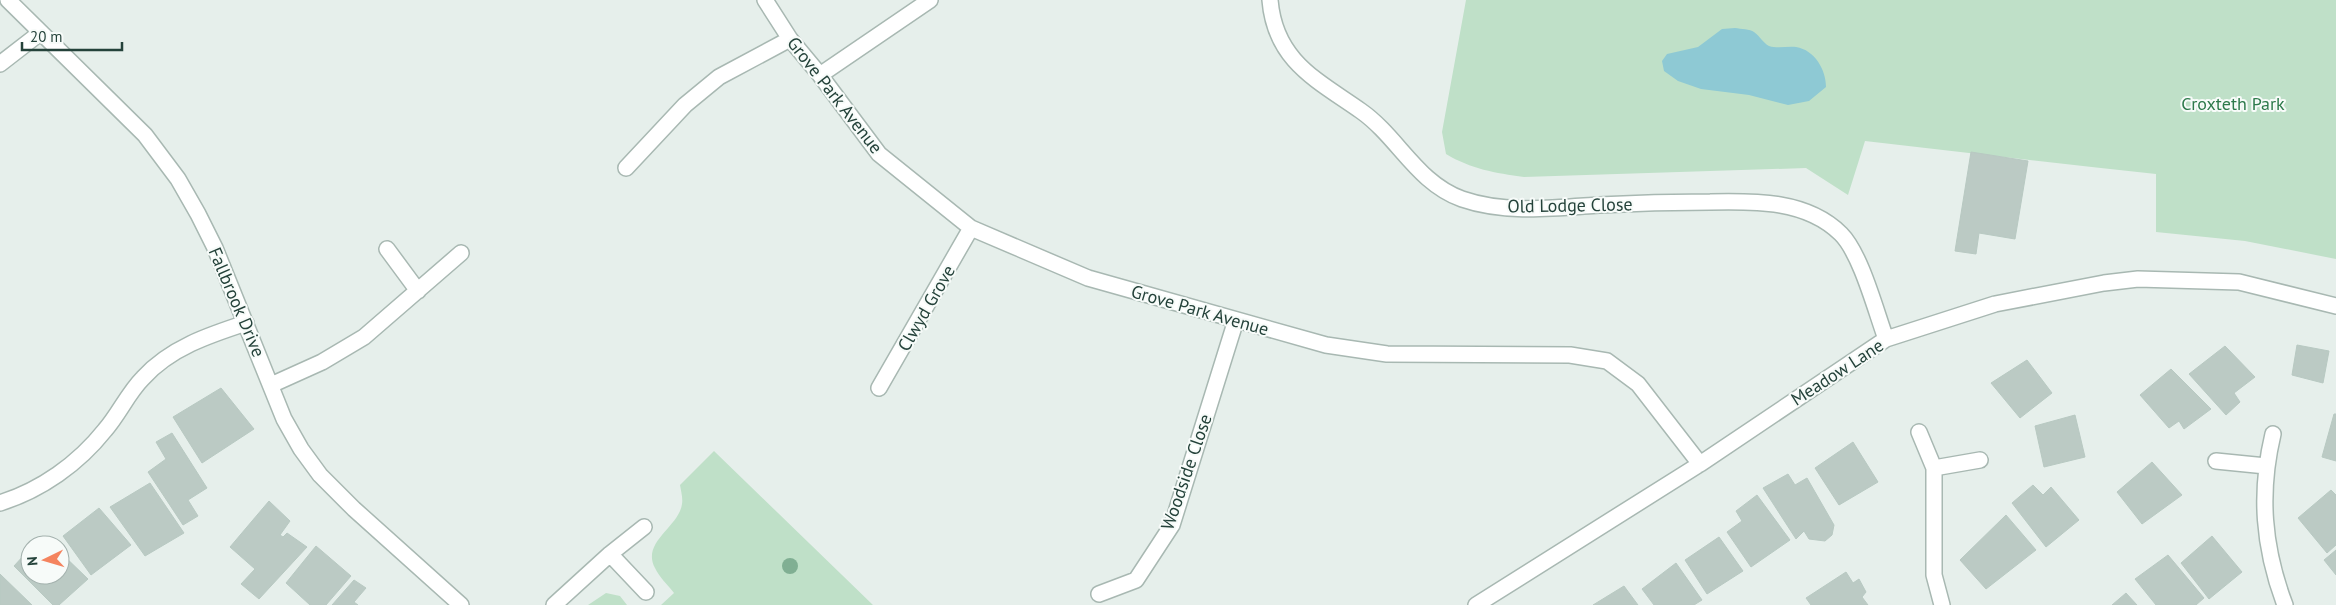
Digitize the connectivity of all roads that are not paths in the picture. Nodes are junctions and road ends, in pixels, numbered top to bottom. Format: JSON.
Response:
{"nodes":[{"id":1,"x":8,"y":0,"type":"edge"},
{"id":2,"x":765,"y":0,"type":"edge"},
{"id":3,"x":930,"y":0,"type":"edge"},
{"id":4,"x":1270,"y":0,"type":"edge"},
{"id":5,"x":40,"y":33,"type":"junction"},
{"id":6,"x":790,"y":39,"type":"junction"},
{"id":7,"x":0,"y":64,"type":"edge"},
{"id":8,"x":820,"y":75,"type":"junction"},
{"id":9,"x":626,"y":168,"type":"dead end"},
{"id":10,"x":971,"y":228,"type":"junction"},
{"id":11,"x":387,"y":249,"type":"dead end"},
{"id":12,"x":460,"y":253,"type":"dead end"},
{"id":13,"x":418,"y":291,"type":"junction"},
{"id":14,"x":2336,"y":306,"type":"edge"},
{"id":15,"x":1236,"y":320,"type":"junction"},
{"id":16,"x":246,"y":323,"type":"junction"},
{"id":17,"x":1886,"y":339,"type":"junction"},
{"id":18,"x":271,"y":385,"type":"junction"},
{"id":19,"x":879,"y":388,"type":"dead end"},
{"id":20,"x":1919,"y":432,"type":"dead end"},
{"id":21,"x":2273,"y":434,"type":"dead end"},
{"id":22,"x":1980,"y":460,"type":"dead end"},
{"id":23,"x":2216,"y":461,"type":"dead end"},
{"id":24,"x":1700,"y":464,"type":"junction"},
{"id":25,"x":2266,"y":466,"type":"junction"},
{"id":26,"x":1934,"y":468,"type":"junction"},
{"id":27,"x":0,"y":503,"type":"edge"},
{"id":28,"x":644,"y":527,"type":"dead end"},
{"id":29,"x":610,"y":554,"type":"junction"},
{"id":30,"x":646,"y":592,"type":"dead end"},
{"id":31,"x":1099,"y":594,"type":"dead end"},
{"id":32,"x":461,"y":605,"type":"edge"},
{"id":33,"x":554,"y":605,"type":"edge"},
{"id":34,"x":1476,"y":605,"type":"edge"},
{"id":35,"x":1942,"y":605,"type":"edge"},
{"id":36,"x":2285,"y":605,"type":"edge"}],
"edges":[{"from":1,"to":5,"type":"street","name":"Fallbrook Drive"},
{"from":2,"to":6,"type":"street","name":"Grove Park Avenue"},
{"from":3,"to":8,"type":"street"},
{"from":4,"to":17,"type":"street","name":"Old Lodge Close"},
{"from":5,"to":7,"type":"street"},
{"from":5,"to":16,"type":"street","name":"Fallbrook Drive"},
{"from":6,"to":8,"type":"street","name":"Grove Park Avenue"},
{"from":6,"to":9,"type":"street"},
{"from":8,"to":10,"type":"street","name":"Grove Park Avenue"},
{"from":10,"to":15,"type":"street","name":"Grove Park Avenue"},
{"from":10,"to":19,"type":"street","name":"Clwyd Grove"},
{"from":11,"to":13,"type":"street"},
{"from":12,"to":13,"type":"street"},
{"from":13,"to":18,"type":"street"},
{"from":14,"to":17,"type":"street","name":"Meadow Lane"},
{"from":15,"to":24,"type":"street","name":"Grove Park Avenue"},
{"from":15,"to":31,"type":"street","name":"Woodside Close"},
{"from":16,"to":18,"type":"street","name":"Fallbrook Drive"},
{"from":16,"to":27,"type":"street"},
{"from":17,"to":24,"type":"street","name":"Meadow Lane"},
{"from":18,"to":32,"type":"street","name":"Fallbrook Drive"},
{"from":20,"to":26,"type":"street"},
{"from":21,"to":25,"type":"street"},
{"from":22,"to":26,"type":"street"},
{"from":23,"to":25,"type":"street"},
{"from":24,"to":34,"type":"street","name":"Meadow Lane"},
{"from":25,"to":36,"type":"street"},
{"from":26,"to":35,"type":"street"},
{"from":28,"to":29,"type":"street"},
{"from":29,"to":30,"type":"street"},
{"from":29,"to":33,"type":"street"}]}
